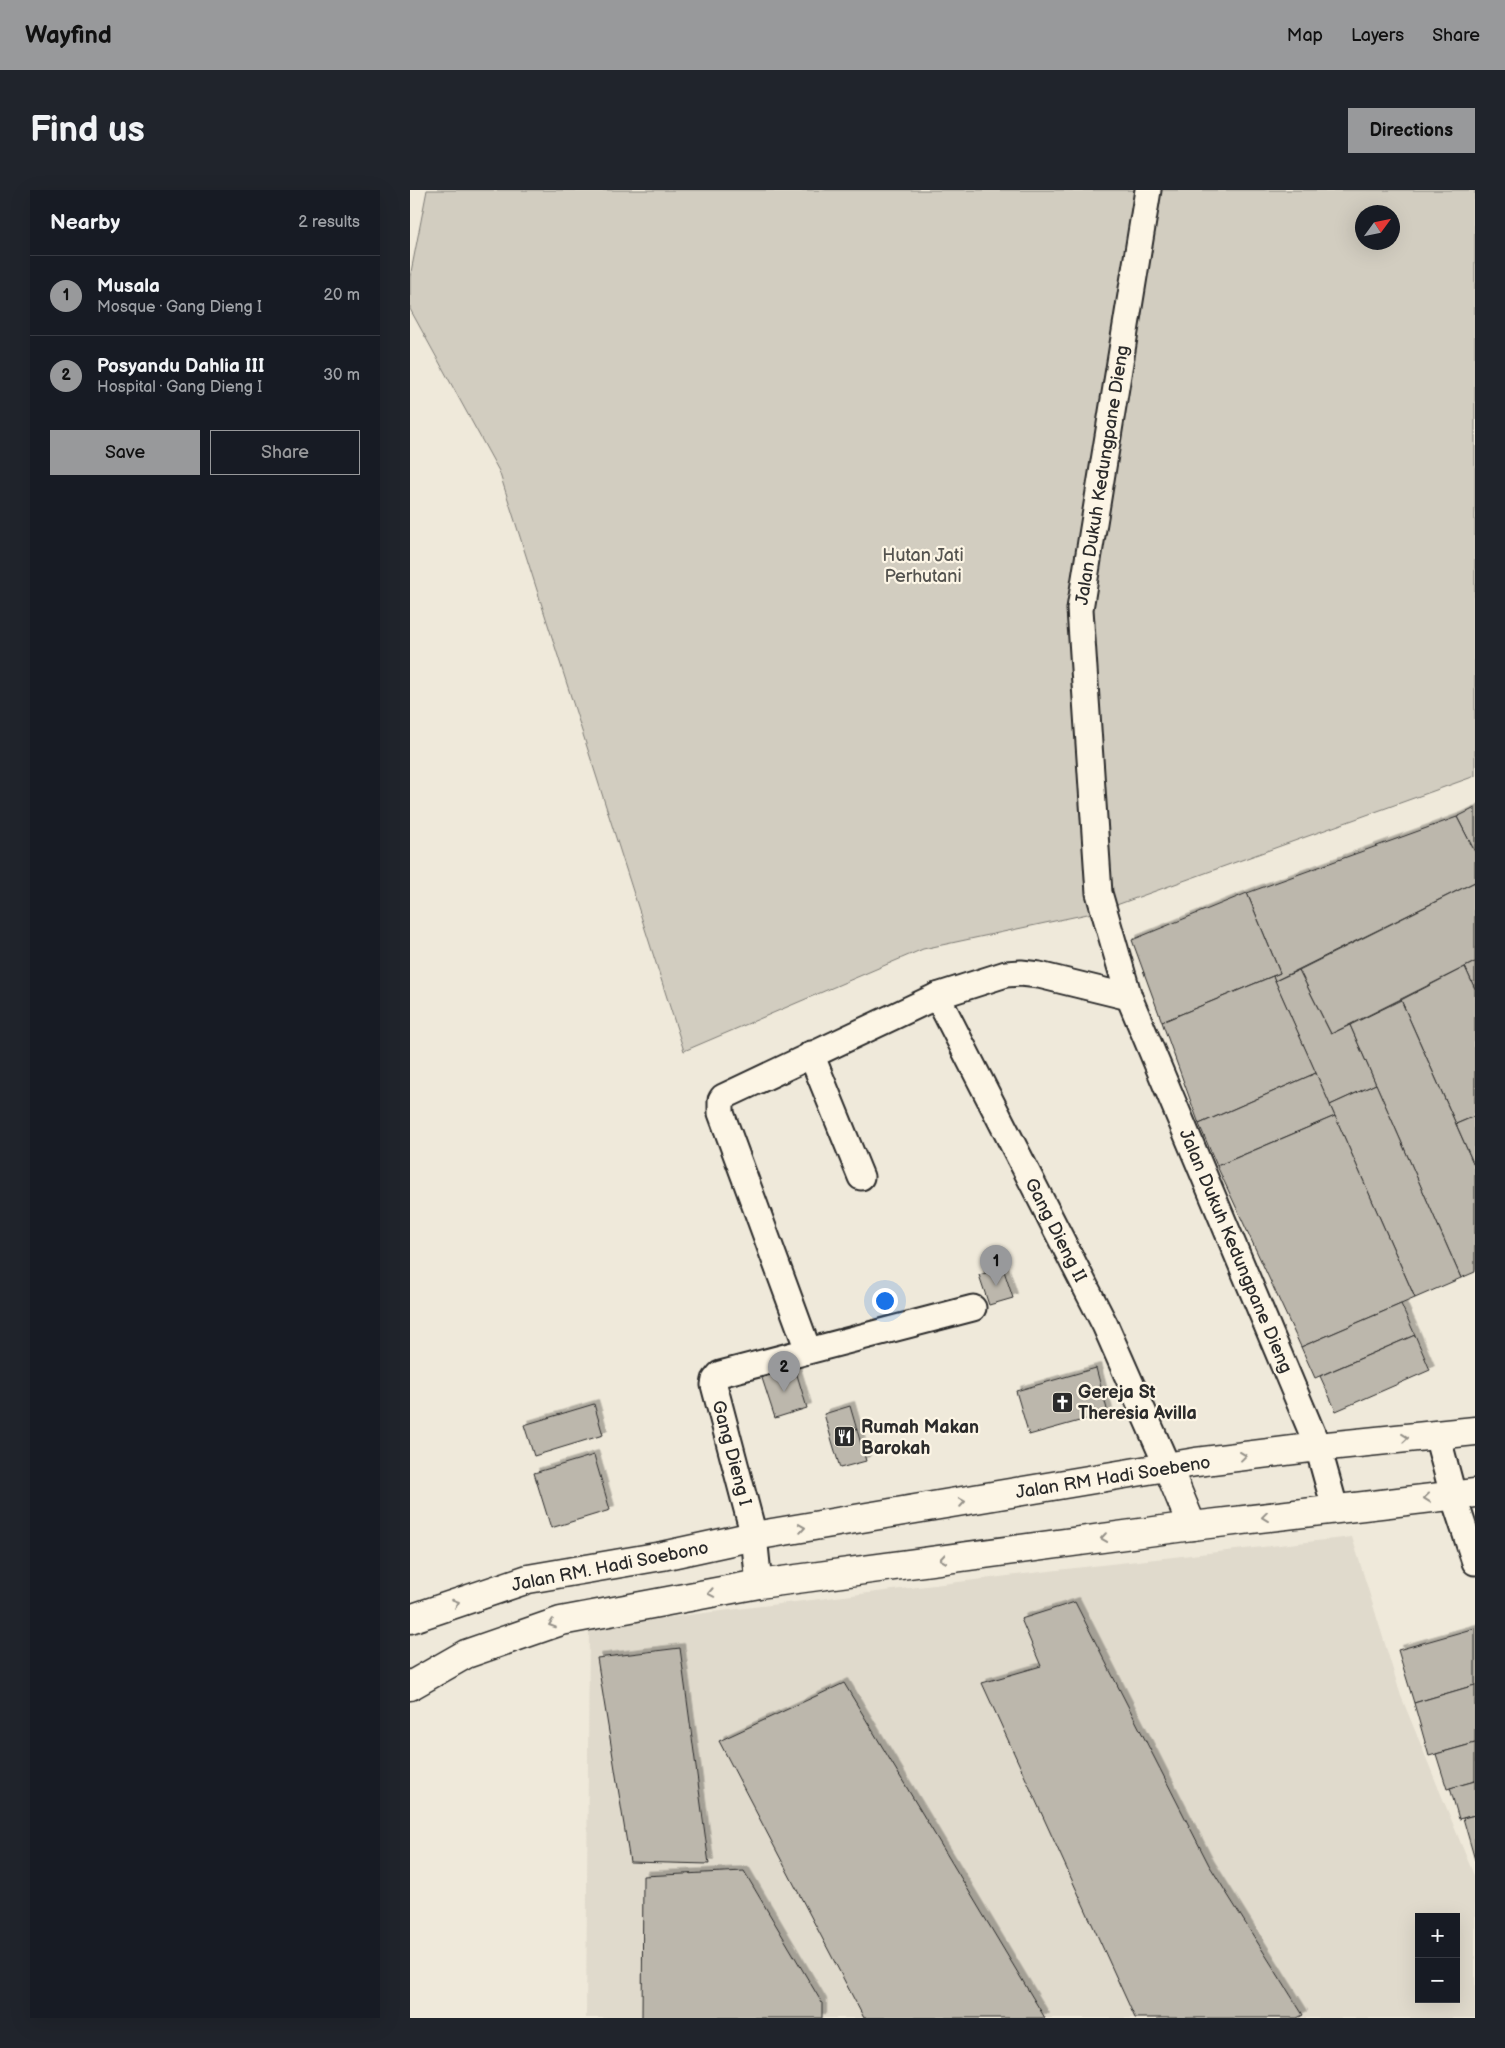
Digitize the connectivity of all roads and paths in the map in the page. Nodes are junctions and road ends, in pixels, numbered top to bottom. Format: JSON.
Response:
{"nodes":[{"id":1,"x":1148,"y":190,"type":"edge"},
{"id":2,"x":937,"y":996,"type":"junction"},
{"id":3,"x":1129,"y":997,"type":"junction"},
{"id":4,"x":811,"y":1054,"type":"junction"},
{"id":5,"x":861,"y":1177,"type":"dead end"},
{"id":6,"x":972,"y":1308,"type":"dead end"},
{"id":7,"x":808,"y":1350,"type":"junction"},
{"id":8,"x":1475,"y":1431,"type":"edge"},
{"id":9,"x":1437,"y":1435,"type":"junction"},
{"id":10,"x":1318,"y":1447,"type":"junction"},
{"id":11,"x":1168,"y":1468,"type":"junction"},
{"id":12,"x":1464,"y":1494,"type":"edge"},
{"id":13,"x":1335,"y":1508,"type":"junction"},
{"id":14,"x":1192,"y":1526,"type":"junction"},
{"id":15,"x":754,"y":1536,"type":"junction"},
{"id":16,"x":1475,"y":1562,"type":"edge"},
{"id":17,"x":759,"y":1584,"type":"junction"},
{"id":18,"x":410,"y":1618,"type":"edge"},
{"id":19,"x":410,"y":1686,"type":"edge"}],
"edges":[{"from":1,"to":3,"type":"street","name":"Jalan Dukuh Kedungpane Dieng"},
{"from":2,"to":3,"type":"street"},
{"from":2,"to":4,"type":"street"},
{"from":2,"to":11,"type":"street","name":"Gang Dieng II"},
{"from":3,"to":10,"type":"street","name":"Jalan Dukuh Kedungpane Dieng"},
{"from":4,"to":5,"type":"street"},
{"from":4,"to":7,"type":"street"},
{"from":6,"to":7,"type":"street","name":"Gang Dieng I"},
{"from":7,"to":15,"type":"street","name":"Gang Dieng I"},
{"from":8,"to":9,"type":"main road","name":"Jalan RM Hadi Soebeno"},
{"from":10,"to":9,"type":"main road","name":"Jalan RM Hadi Soebeno","one_way":true},
{"from":9,"to":12,"type":"street"},
{"from":11,"to":10,"type":"main road","name":"Jalan RM Hadi Soebeno","one_way":true},
{"from":10,"to":13,"type":"street","name":"Jalan Dukuh Kedungpane Dieng"},
{"from":11,"to":14,"type":"main road"},
{"from":15,"to":11,"type":"main road","name":"Jalan RM Hadi Soebeno","one_way":true},
{"from":12,"to":13,"type":"main road","one_way":true},
{"from":12,"to":16,"type":"street"},
{"from":13,"to":14,"type":"main road","one_way":true},
{"from":14,"to":17,"type":"main road","one_way":true},
{"from":15,"to":17,"type":"street","name":"Gang Dieng I"},
{"from":18,"to":15,"type":"main road","name":"Jalan RM. Hadi Soebono","one_way":true},
{"from":17,"to":19,"type":"main road","one_way":true}]}
